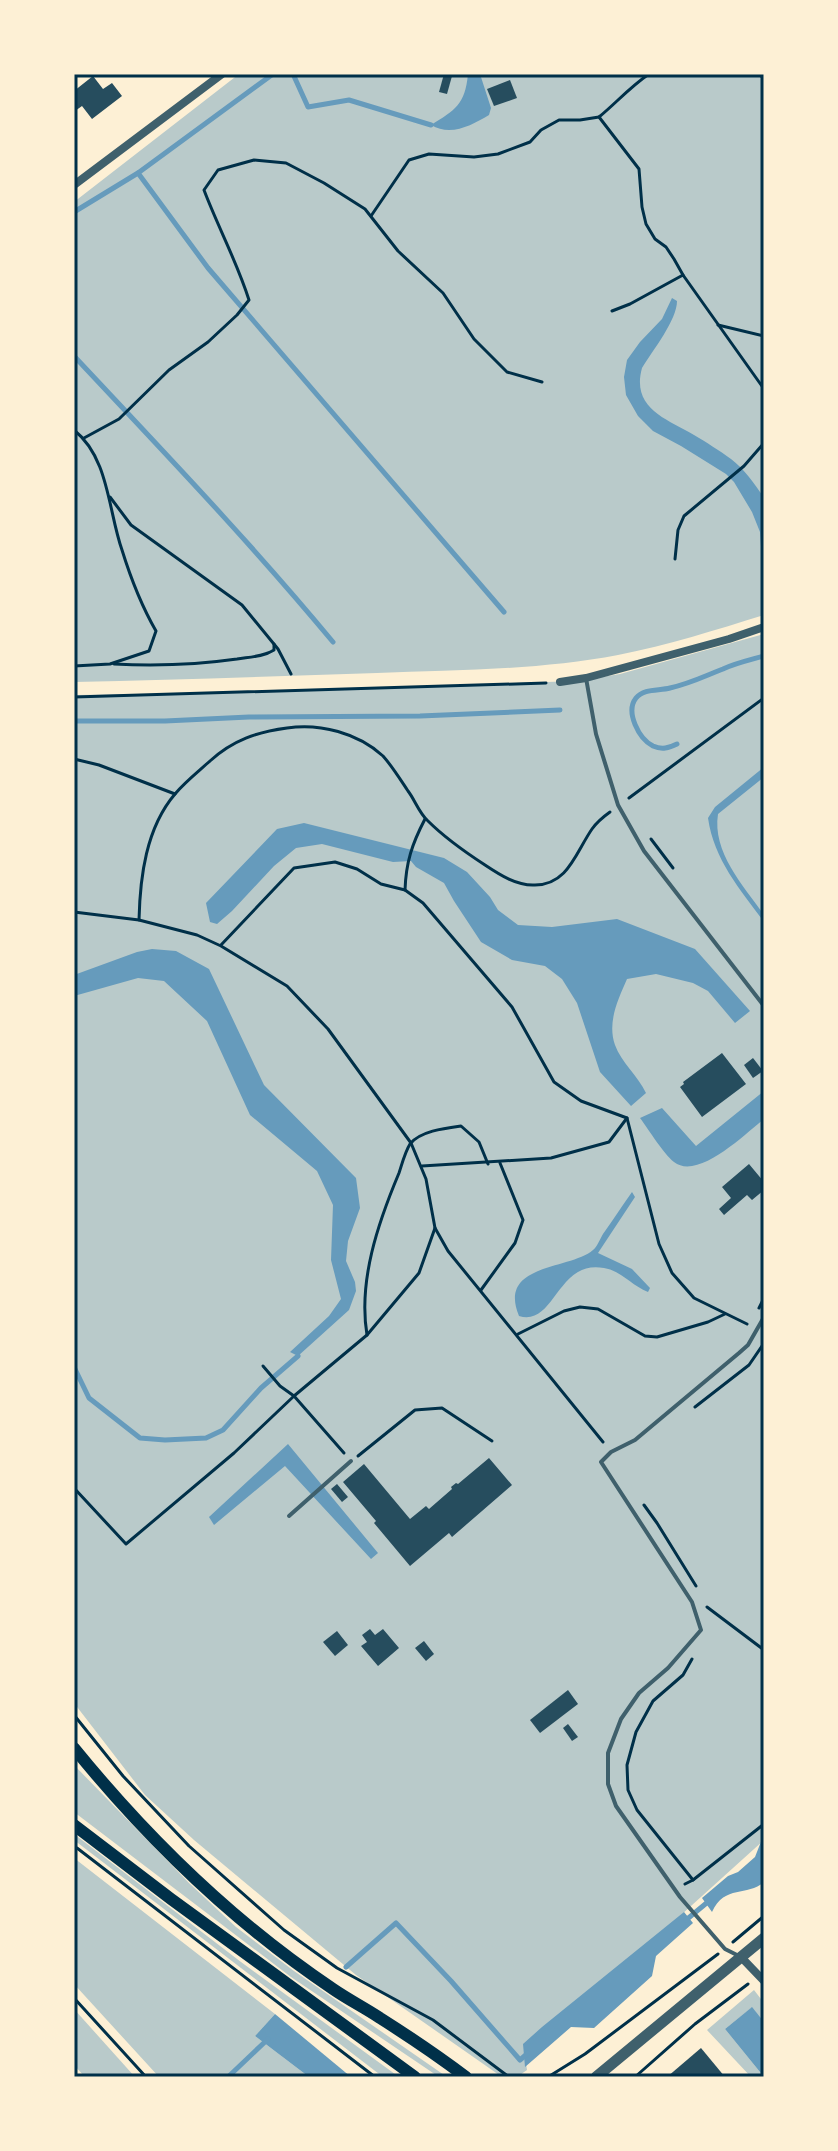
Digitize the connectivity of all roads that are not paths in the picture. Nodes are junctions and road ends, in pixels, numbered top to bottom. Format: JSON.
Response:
{"nodes":[{"id":1,"x":222,"y":74,"type":"edge"},
{"id":2,"x":74,"y":185,"type":"edge"},
{"id":3,"x":764,"y":627,"type":"edge"},
{"id":4,"x":586,"y":678,"type":"junction"},
{"id":5,"x":560,"y":682,"type":"road end"},
{"id":6,"x":764,"y":1006,"type":"edge"},
{"id":7,"x":764,"y":1317,"type":"edge"},
{"id":8,"x":351,"y":1461,"type":"road end"},
{"id":9,"x":289,"y":1516,"type":"dead end"},
{"id":10,"x":74,"y":1748,"type":"edge"},
{"id":11,"x":74,"y":1825,"type":"edge"},
{"id":12,"x":764,"y":1938,"type":"edge"},
{"id":13,"x":741,"y":1957,"type":"junction"},
{"id":14,"x":761,"y":1979,"type":"edge"},
{"id":15,"x":415,"y":2077,"type":"edge"},
{"id":16,"x":466,"y":2077,"type":"edge"},
{"id":17,"x":596,"y":2077,"type":"edge"}],
"edges":[{"from":1,"to":2,"type":"street"},
{"from":3,"to":4,"type":"street"},
{"from":4,"to":5,"type":"street"},
{"from":4,"to":6,"type":"lane"},
{"from":7,"to":13,"type":"lane"},
{"from":8,"to":9,"type":"lane"},
{"from":10,"to":16,"type":"main road"},
{"from":11,"to":15,"type":"main road"},
{"from":12,"to":13,"type":"street"},
{"from":13,"to":14,"type":"street"},
{"from":13,"to":17,"type":"street"}]}
